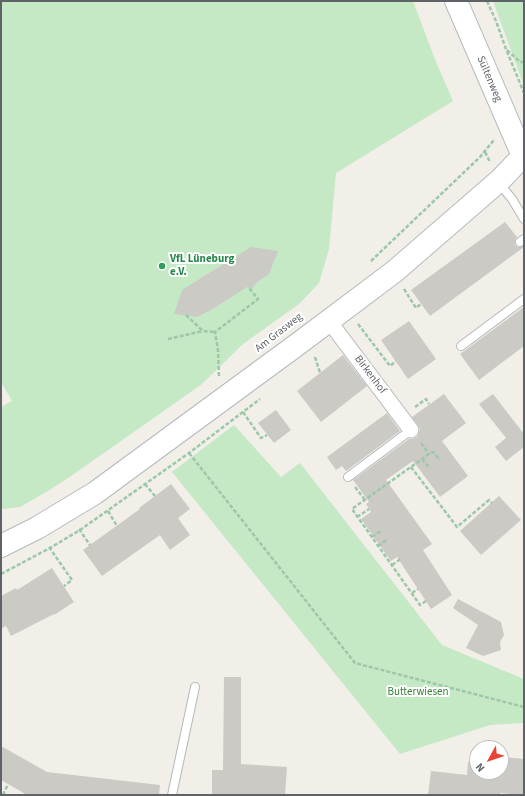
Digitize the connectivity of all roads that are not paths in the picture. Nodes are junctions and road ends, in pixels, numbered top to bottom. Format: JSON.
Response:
{"nodes":[{"id":1,"x":456,"y":1,"type":"edge"},
{"id":2,"x":524,"y":157,"type":"edge"},
{"id":3,"x":498,"y":182,"type":"junction"},
{"id":4,"x":524,"y":218,"type":"edge"},
{"id":5,"x":524,"y":298,"type":"edge"},
{"id":6,"x":337,"y":314,"type":"junction"},
{"id":7,"x":461,"y":346,"type":"dead end"},
{"id":8,"x":411,"y":430,"type":"joint"},
{"id":9,"x":348,"y":477,"type":"dead end"},
{"id":10,"x":1,"y":546,"type":"edge"},
{"id":11,"x":196,"y":687,"type":"dead end"},
{"id":12,"x":172,"y":795,"type":"edge"}],
"edges":[{"from":1,"to":2,"type":"main road","name":"Sültenweg"},
{"from":2,"to":3,"type":"main road","name":"Am Grasweg"},
{"from":3,"to":4,"type":"lane"},
{"from":3,"to":6,"type":"main road","name":"Am Grasweg"},
{"from":5,"to":7,"type":"lane"},
{"from":6,"to":8,"type":"street","name":"Birkenhof"},
{"from":6,"to":10,"type":"main road","name":"Am Grasweg"},
{"from":8,"to":9,"type":"lane"},
{"from":11,"to":12,"type":"lane"}]}
